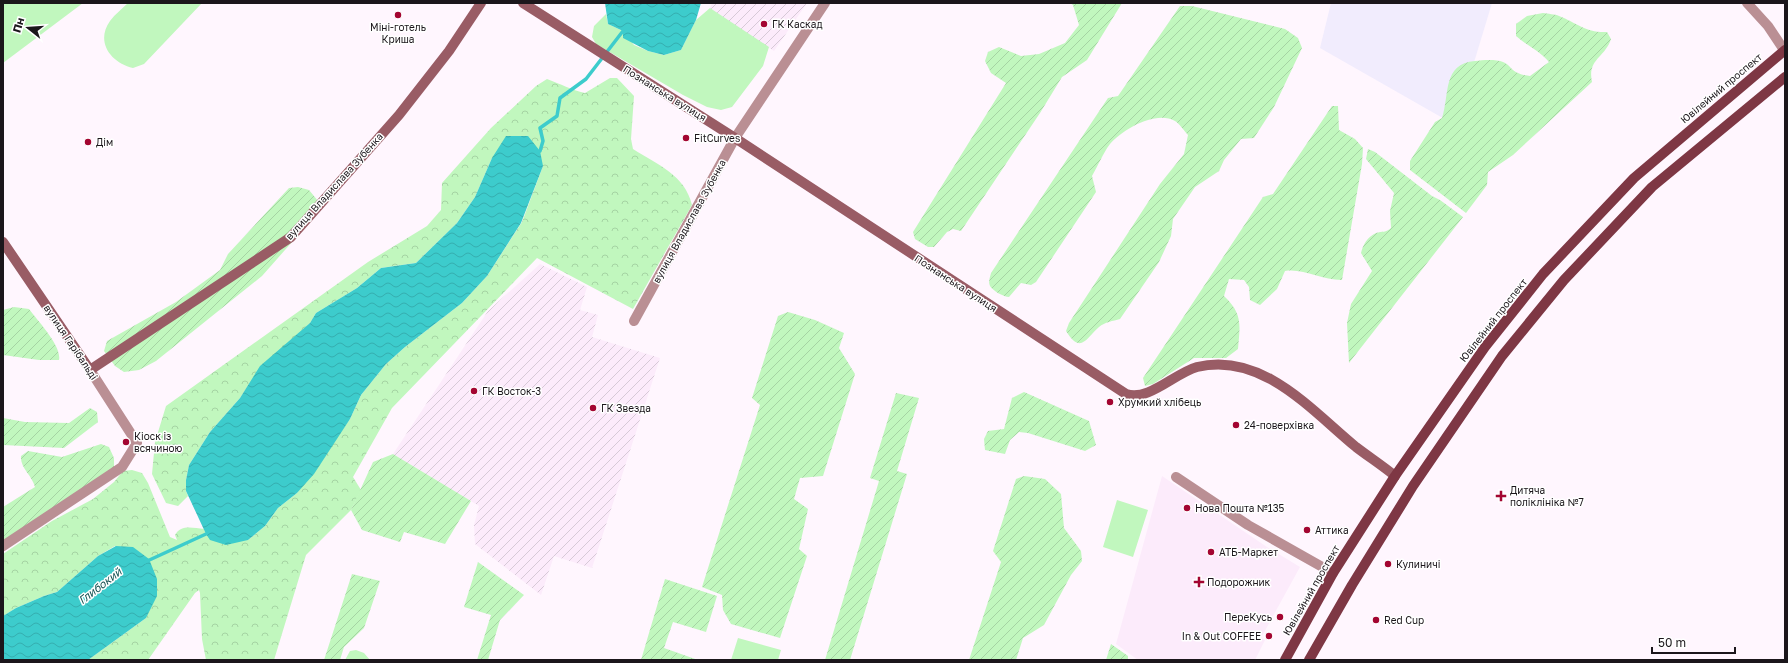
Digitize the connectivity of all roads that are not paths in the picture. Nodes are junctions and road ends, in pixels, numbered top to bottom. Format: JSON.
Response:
{"nodes":[{"id":1,"x":481,"y":3,"type":"edge"},
{"id":2,"x":523,"y":3,"type":"edge"},
{"id":3,"x":825,"y":3,"type":"edge"},
{"id":4,"x":1748,"y":3,"type":"edge"},
{"id":5,"x":1785,"y":50,"type":"edge"},
{"id":6,"x":1785,"y":77,"type":"edge"},
{"id":7,"x":735,"y":138,"type":"junction"},
{"id":8,"x":3,"y":242,"type":"edge"},
{"id":9,"x":634,"y":321,"type":"dead end"},
{"id":10,"x":90,"y":370,"type":"junction"},
{"id":11,"x":1396,"y":476,"type":"junction"},
{"id":12,"x":1176,"y":477,"type":"dead end"},
{"id":13,"x":3,"y":546,"type":"edge"},
{"id":14,"x":1333,"y":573,"type":"junction"},
{"id":15,"x":1285,"y":660,"type":"edge"},
{"id":16,"x":1309,"y":660,"type":"edge"}],
"edges":[{"from":1,"to":10,"type":"street","name":"вулиця Владислава Зубенка"},
{"from":2,"to":7,"type":"street","name":"Познанська вулиця"},
{"from":3,"to":7,"type":"street","name":"вулиця Владислава Зубенка"},
{"from":4,"to":5,"type":"street"},
{"from":5,"to":11,"type":"main road","name":"Ювілейний проспект"},
{"from":6,"to":16,"type":"main road"},
{"from":7,"to":9,"type":"street","name":"вулиця Владислава Зубенка"},
{"from":7,"to":11,"type":"street","name":"Познанська вулиця"},
{"from":8,"to":10,"type":"street","name":"вулиця Гарібальді"},
{"from":10,"to":13,"type":"street","name":"вулиця Гарібальді"},
{"from":11,"to":14,"type":"main road","name":"Ювілейний проспект"},
{"from":12,"to":14,"type":"street"},
{"from":14,"to":15,"type":"main road","name":"Ювілейний проспект"}]}
